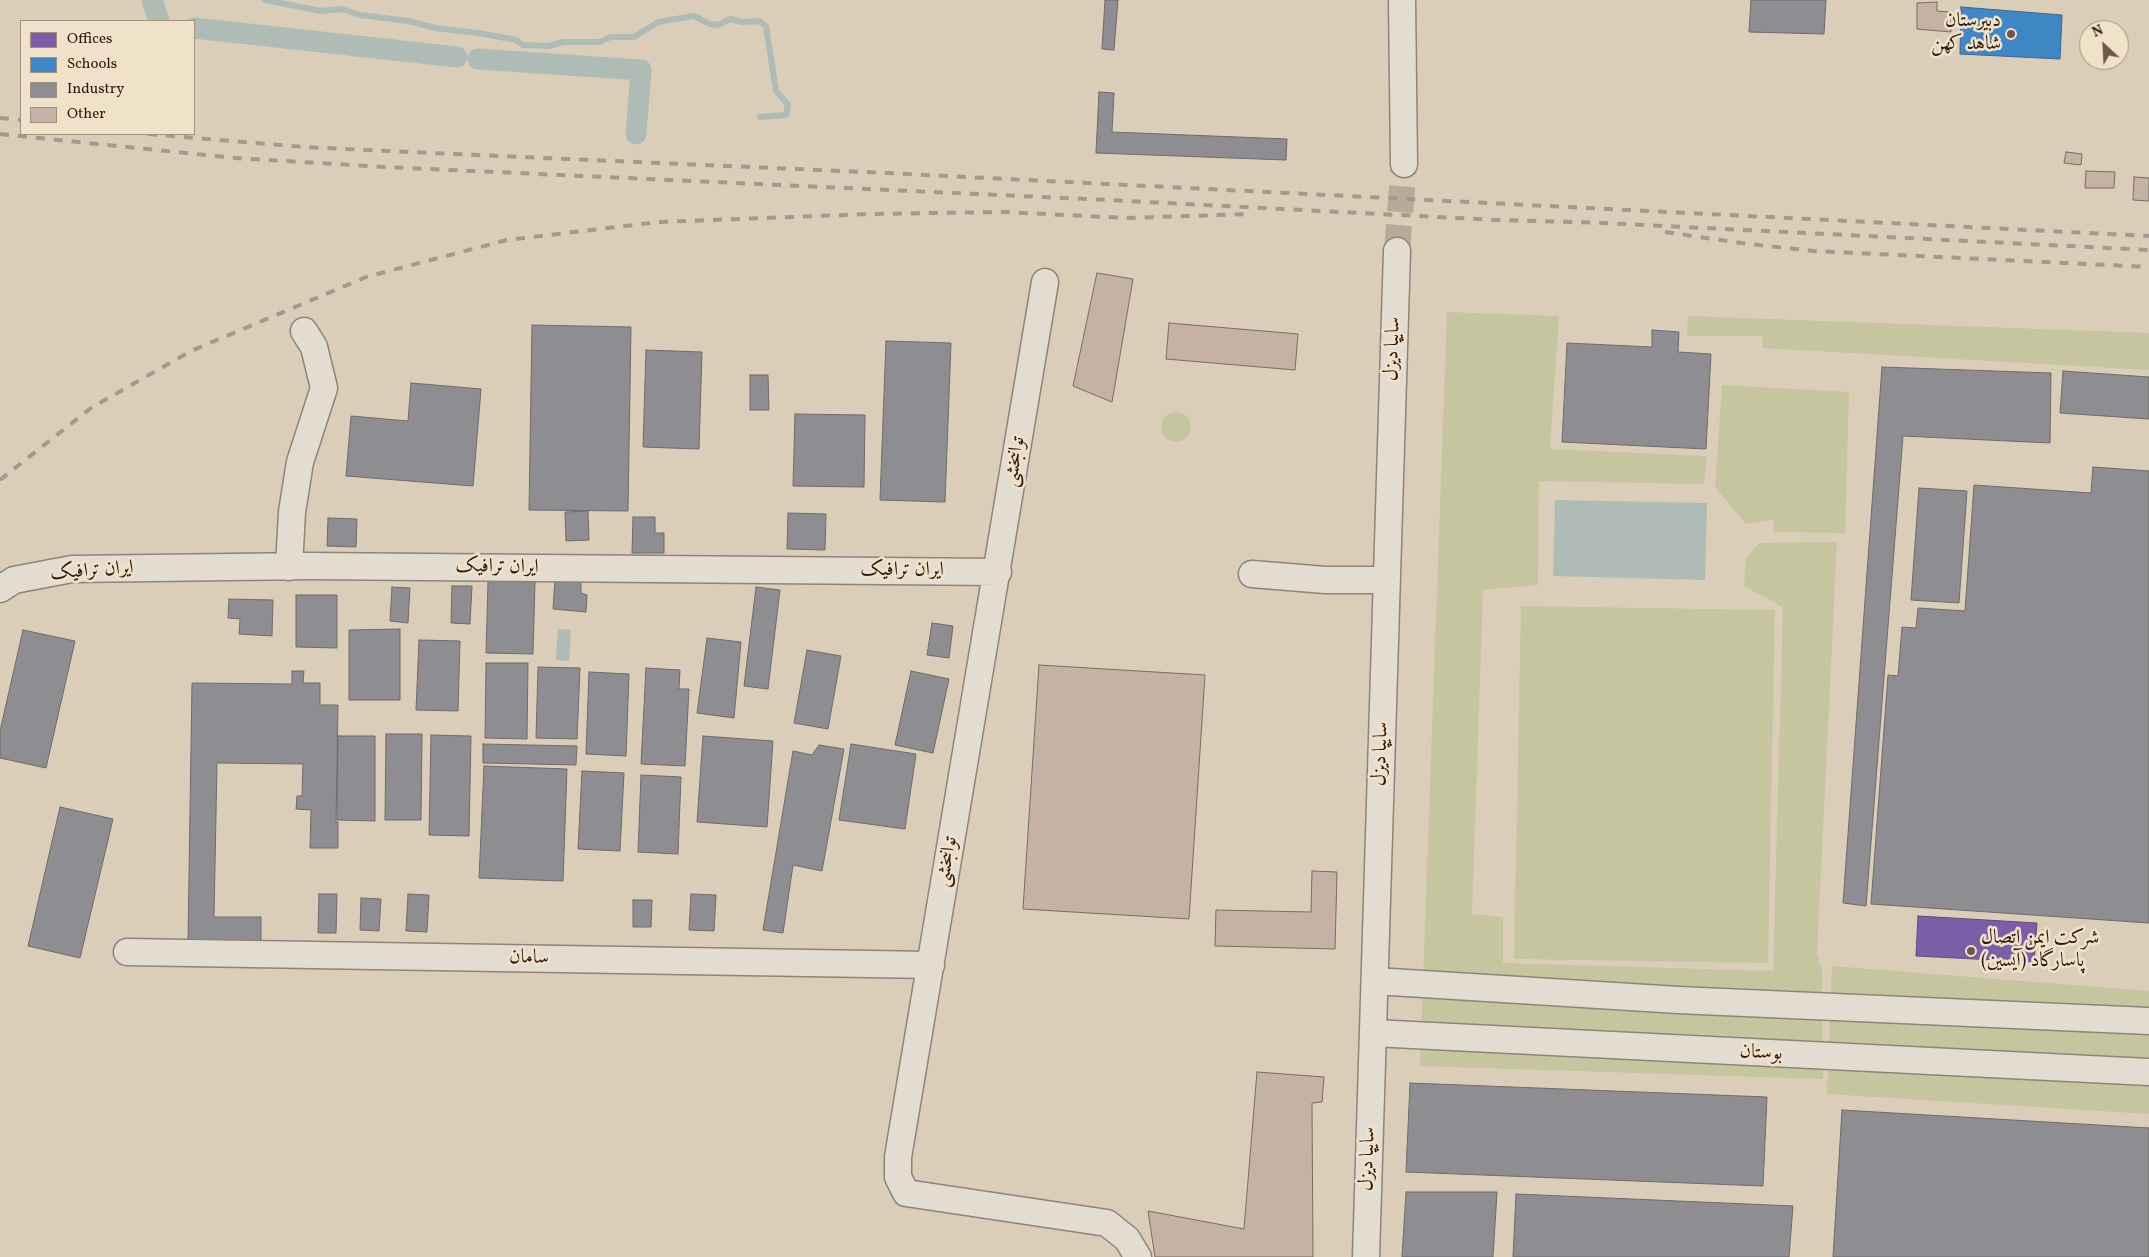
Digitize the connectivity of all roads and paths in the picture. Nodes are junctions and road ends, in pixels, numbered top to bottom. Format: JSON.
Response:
{"nodes":[{"id":1,"x":1402,"y":0,"type":"edge"},
{"id":2,"x":1404,"y":164,"type":"tunnel mouth"},
{"id":3,"x":1397,"y":251,"type":"tunnel mouth"},
{"id":4,"x":1045,"y":282,"type":"dead end"},
{"id":5,"x":304,"y":331,"type":"dead end"},
{"id":6,"x":289,"y":567,"type":"junction"},
{"id":7,"x":998,"y":572,"type":"junction"},
{"id":8,"x":1252,"y":574,"type":"dead end"},
{"id":9,"x":1387,"y":580,"type":"junction"},
{"id":10,"x":0,"y":589,"type":"edge"},
{"id":11,"x":128,"y":952,"type":"dead end"},
{"id":12,"x":931,"y":965,"type":"junction"},
{"id":13,"x":1375,"y":981,"type":"junction"},
{"id":14,"x":2149,"y":1021,"type":"edge"},
{"id":15,"x":1373,"y":1033,"type":"junction"},
{"id":16,"x":2149,"y":1072,"type":"edge"},
{"id":17,"x":1138,"y":1257,"type":"edge"},
{"id":18,"x":1366,"y":1257,"type":"edge"}],
"edges":[{"from":1,"to":2,"type":"street"},
{"from":3,"to":9,"type":"street","name":"سایپا دیزل"},
{"from":4,"to":7,"type":"street","name":"توانبخشی"},
{"from":5,"to":6,"type":"street"},
{"from":6,"to":7,"type":"street","name":"ایران ترافیک"},
{"from":6,"to":10,"type":"street","name":"ایران ترافیک"},
{"from":7,"to":12,"type":"street","name":"توانبخشی"},
{"from":8,"to":9,"type":"street"},
{"from":9,"to":13,"type":"street","name":"سایپا دیزل"},
{"from":11,"to":12,"type":"street","name":"سامان"},
{"from":12,"to":17,"type":"street","name":"توانبخشی"},
{"from":13,"to":14,"type":"street"},
{"from":13,"to":15,"type":"street","name":"سایپا دیزل"},
{"from":15,"to":16,"type":"street","name":"بوستان"},
{"from":15,"to":18,"type":"street","name":"سایپا دیزل"}]}
